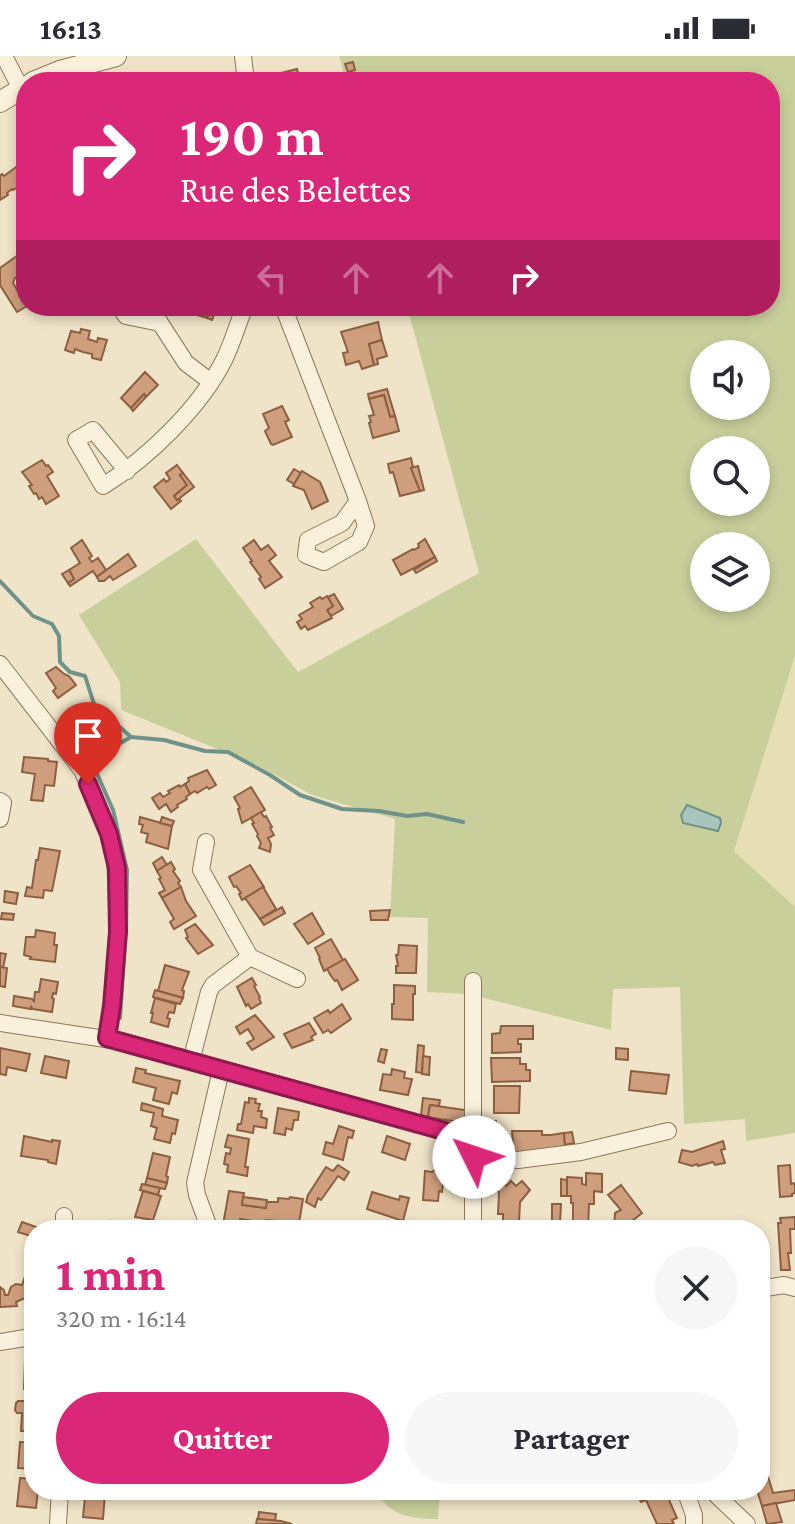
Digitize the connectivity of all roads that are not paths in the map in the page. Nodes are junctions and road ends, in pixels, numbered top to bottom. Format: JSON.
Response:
{"nodes":[{"id":1,"x":4,"y":56,"type":"edge"},
{"id":2,"x":116,"y":56,"type":"edge"},
{"id":3,"x":16,"y":72,"type":"edge"},
{"id":4,"x":58,"y":72,"type":"edge"},
{"id":5,"x":126,"y":316,"type":"edge"},
{"id":6,"x":155,"y":316,"type":"edge"},
{"id":7,"x":241,"y":316,"type":"edge"},
{"id":8,"x":287,"y":316,"type":"edge"},
{"id":9,"x":160,"y":323,"type":"junction"},
{"id":10,"x":211,"y":382,"type":"junction"},
{"id":11,"x":127,"y":471,"type":"dead end"},
{"id":12,"x":358,"y":501,"type":"dead end"},
{"id":13,"x":0,"y":664,"type":"edge"},
{"id":14,"x":0,"y":801,"type":"edge"},
{"id":15,"x":0,"y":819,"type":"edge"},
{"id":16,"x":206,"y":842,"type":"dead end"},
{"id":17,"x":250,"y":957,"type":"junction"},
{"id":18,"x":297,"y":979,"type":"dead end"},
{"id":19,"x":473,"y":981,"type":"dead end"},
{"id":20,"x":0,"y":1023,"type":"edge"},
{"id":21,"x":107,"y":1038,"type":"junction"},
{"id":22,"x":191,"y":1061,"type":"junction"},
{"id":23,"x":221,"y":1070,"type":"junction"},
{"id":24,"x":668,"y":1131,"type":"dead end"},
{"id":25,"x":474,"y":1157,"type":"junction"},
{"id":26,"x":206,"y":1220,"type":"edge"},
{"id":27,"x":473,"y":1220,"type":"edge"},
{"id":28,"x":770,"y":1287,"type":"edge"},
{"id":29,"x":795,"y":1288,"type":"edge"},
{"id":30,"x":24,"y":1338,"type":"edge"},
{"id":31,"x":0,"y":1342,"type":"edge"},
{"id":32,"x":59,"y":1500,"type":"edge"},
{"id":33,"x":689,"y":1500,"type":"edge"},
{"id":34,"x":722,"y":1500,"type":"edge"},
{"id":35,"x":58,"y":1524,"type":"edge"},
{"id":36,"x":694,"y":1524,"type":"edge"},
{"id":37,"x":747,"y":1524,"type":"edge"}],
"edges":[{"from":1,"to":3,"type":"street"},
{"from":2,"to":4,"type":"street"},
{"from":5,"to":9,"type":"street"},
{"from":6,"to":9,"type":"street"},
{"from":7,"to":10,"type":"street"},
{"from":8,"to":12,"type":"street"},
{"from":9,"to":10,"type":"street"},
{"from":10,"to":11,"type":"street"},
{"from":13,"to":21,"type":"street"},
{"from":14,"to":15,"type":"street"},
{"from":16,"to":17,"type":"street"},
{"from":17,"to":18,"type":"street"},
{"from":17,"to":22,"type":"street"},
{"from":19,"to":25,"type":"street"},
{"from":20,"to":21,"type":"street"},
{"from":21,"to":22,"type":"street"},
{"from":22,"to":23,"type":"street"},
{"from":23,"to":25,"type":"street"},
{"from":23,"to":26,"type":"street"},
{"from":24,"to":25,"type":"street"},
{"from":25,"to":27,"type":"street"},
{"from":28,"to":29,"type":"street"},
{"from":30,"to":31,"type":"street"},
{"from":32,"to":35,"type":"street"},
{"from":33,"to":36,"type":"street"},
{"from":34,"to":37,"type":"street"}]}
